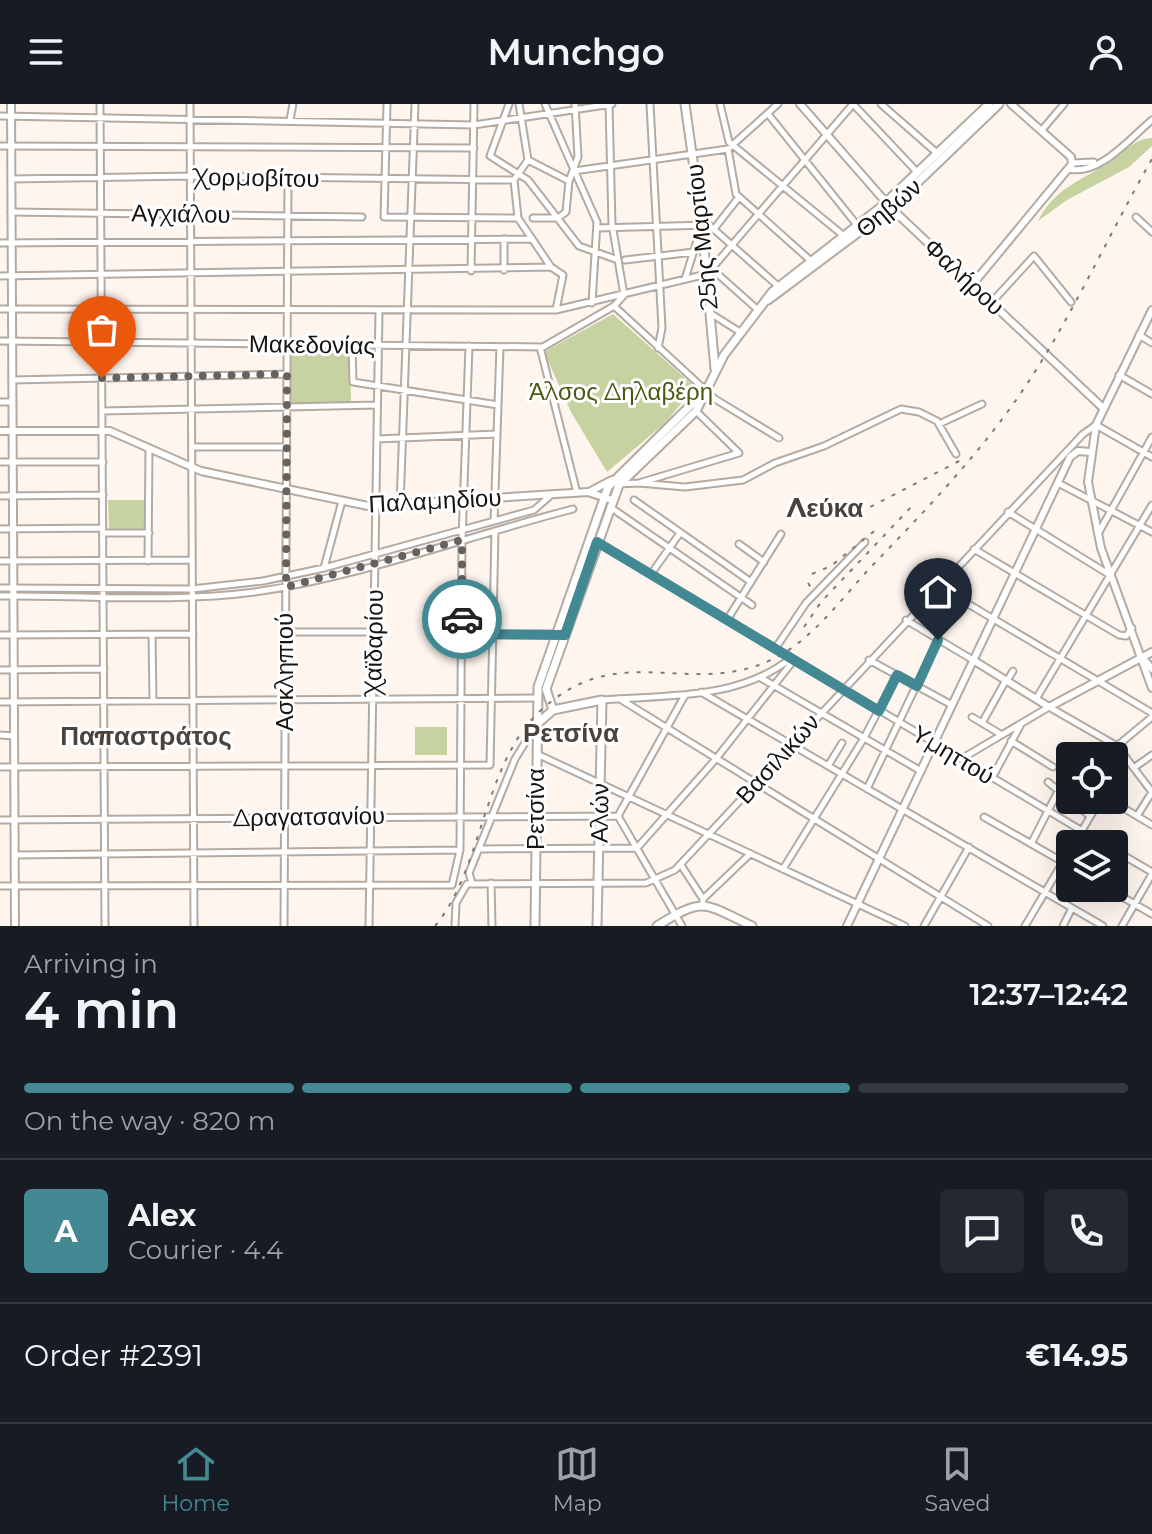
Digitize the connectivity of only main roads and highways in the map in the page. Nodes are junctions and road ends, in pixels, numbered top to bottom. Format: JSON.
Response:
{"nodes":[{"id":1,"x":685,"y":104,"type":"edge"},
{"id":2,"x":989,"y":104,"type":"edge"},
{"id":3,"x":999,"y":104,"type":"edge"},
{"id":4,"x":888,"y":206,"type":"junction"},
{"id":5,"x":768,"y":300,"type":"junction"},
{"id":6,"x":715,"y":371,"type":"junction"},
{"id":7,"x":706,"y":391,"type":"junction"},
{"id":8,"x":615,"y":482,"type":"junction"},
{"id":9,"x":608,"y":500,"type":"junction"},
{"id":10,"x":599,"y":511,"type":"joint"},
{"id":11,"x":560,"y":634,"type":"junction"},
{"id":12,"x":553,"y":710,"type":"junction"},
{"id":13,"x":536,"y":725,"type":"junction"},
{"id":14,"x":535,"y":926,"type":"edge"},
{"id":15,"x":597,"y":926,"type":"edge"},
{"id":16,"x":657,"y":926,"type":"edge"},
{"id":17,"x":752,"y":926,"type":"edge"}],
"edges":[{"from":1,"to":6,"type":"main road","name":"25ης Μαρτίου"},
{"from":2,"to":4,"type":"main road","name":"Θηβών"},
{"from":3,"to":4,"type":"main road","name":"Θηβών"},
{"from":4,"to":5,"type":"main road","name":"Θηβών"},
{"from":4,"to":5,"type":"main road","name":"Θηβών"},
{"from":5,"to":6,"type":"main road","name":"Θηβών"},
{"from":6,"to":7,"type":"main road","name":"Θηβών"},
{"from":7,"to":8,"type":"main road","name":"Θηβών"},
{"from":7,"to":8,"type":"main road","name":"Θηβών"},
{"from":8,"to":9,"type":"main road","name":"Θηβών"},
{"from":9,"to":10,"type":"main road","name":"Θηβών"},
{"from":9,"to":11,"type":"main road","name":"Ρετσίνα"},
{"from":10,"to":11,"type":"main road","name":"Ρετσίνα"},
{"from":11,"to":12,"type":"main road","name":"Ρετσίνα"},
{"from":11,"to":13,"type":"main road","name":"Ρετσίνα"},
{"from":12,"to":13,"type":"main road"},
{"from":12,"to":15,"type":"main road","name":"Αλών"},
{"from":13,"to":14,"type":"main road","name":"Ρετσίνα"},
{"from":16,"to":17,"type":"main road"}]}
